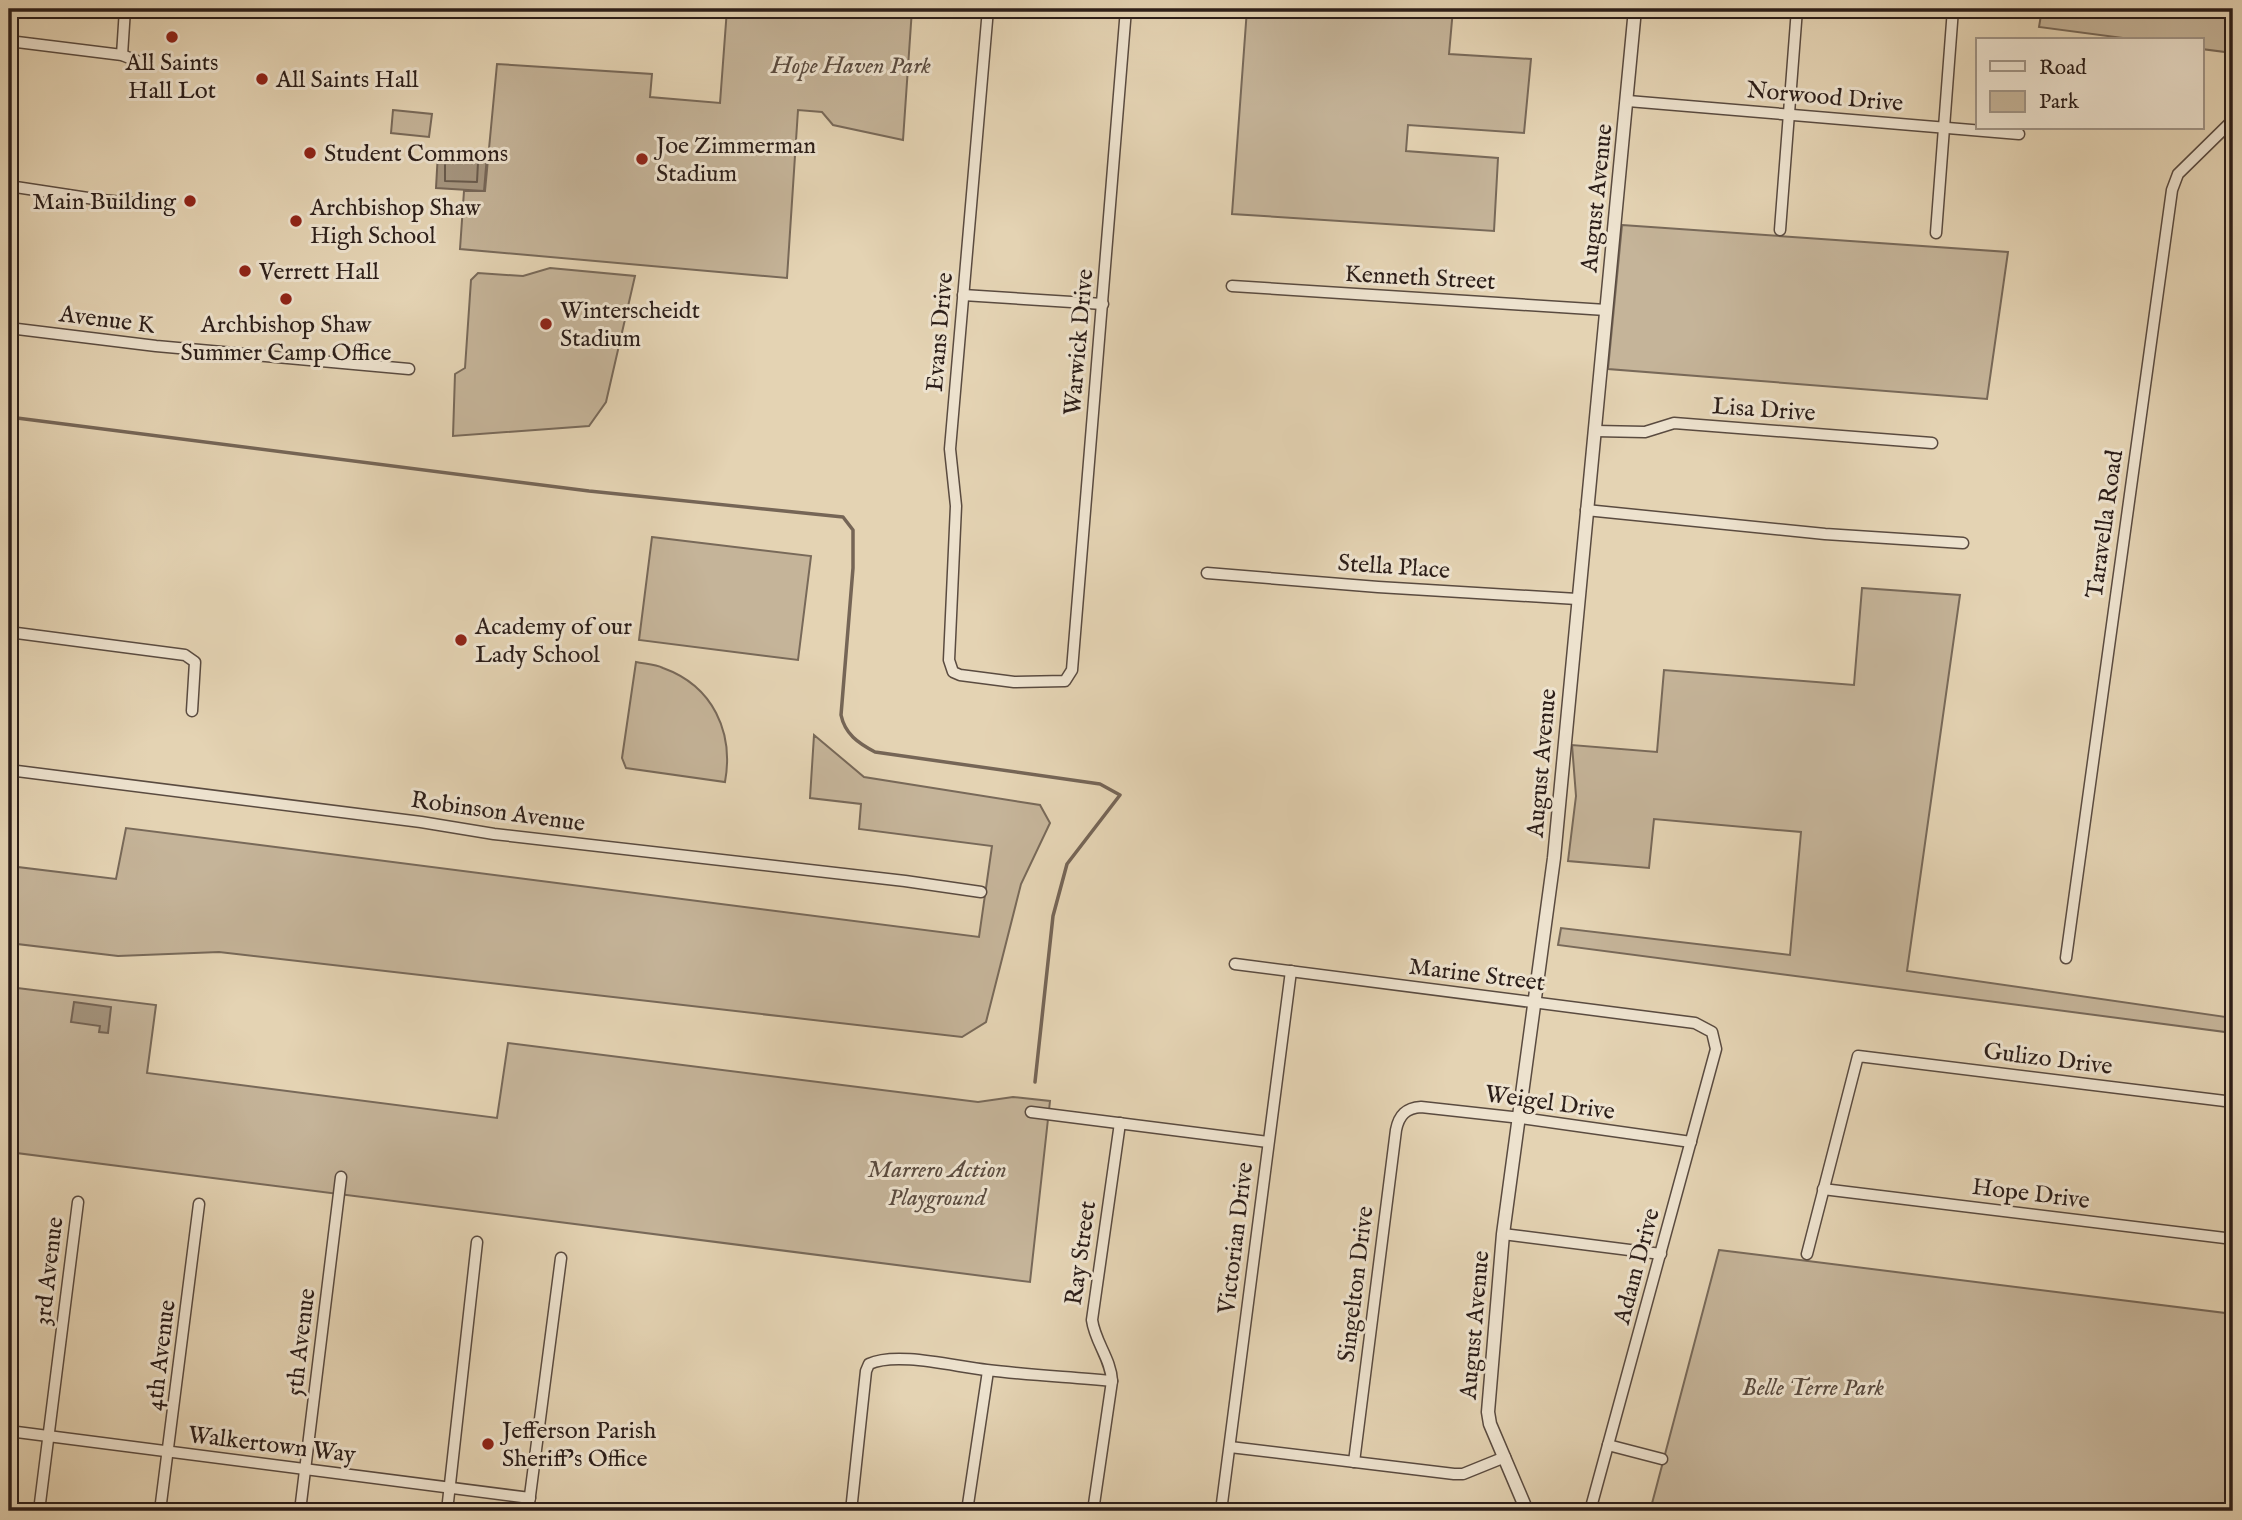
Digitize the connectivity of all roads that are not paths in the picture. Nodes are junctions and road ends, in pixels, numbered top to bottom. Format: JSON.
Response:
{"nodes":[{"id":1,"x":125,"y":9,"type":"edge"},
{"id":2,"x":988,"y":9,"type":"edge"},
{"id":3,"x":1126,"y":9,"type":"edge"},
{"id":4,"x":1635,"y":9,"type":"edge"},
{"id":5,"x":1797,"y":9,"type":"edge"},
{"id":6,"x":1953,"y":9,"type":"edge"},
{"id":7,"x":9,"y":41,"type":"edge"},
{"id":8,"x":122,"y":55,"type":"junction"},
{"id":9,"x":142,"y":63,"type":"dead end"},
{"id":10,"x":1628,"y":101,"type":"junction"},
{"id":11,"x":1788,"y":115,"type":"junction"},
{"id":12,"x":2233,"y":120,"type":"edge"},
{"id":13,"x":1945,"y":127,"type":"junction"},
{"id":14,"x":1976,"y":130,"type":"edge"},
{"id":15,"x":1977,"y":130,"type":"edge"},
{"id":16,"x":2019,"y":134,"type":"dead end"},
{"id":17,"x":9,"y":186,"type":"edge"},
{"id":18,"x":135,"y":203,"type":"dead end"},
{"id":19,"x":1780,"y":230,"type":"dead end"},
{"id":20,"x":1936,"y":233,"type":"dead end"},
{"id":21,"x":1232,"y":286,"type":"dead end"},
{"id":22,"x":963,"y":295,"type":"junction"},
{"id":23,"x":1103,"y":304,"type":"junction"},
{"id":24,"x":1606,"y":310,"type":"junction"},
{"id":25,"x":9,"y":328,"type":"edge"},
{"id":26,"x":410,"y":369,"type":"dead end"},
{"id":27,"x":1595,"y":430,"type":"junction"},
{"id":28,"x":1931,"y":443,"type":"dead end"},
{"id":29,"x":1586,"y":510,"type":"junction"},
{"id":30,"x":1963,"y":543,"type":"dead end"},
{"id":31,"x":1208,"y":573,"type":"dead end"},
{"id":32,"x":1577,"y":599,"type":"junction"},
{"id":33,"x":9,"y":632,"type":"edge"},
{"id":34,"x":1069,"y":678,"type":"joint"},
{"id":35,"x":192,"y":711,"type":"dead end"},
{"id":36,"x":9,"y":770,"type":"edge"},
{"id":37,"x":981,"y":892,"type":"dead end"},
{"id":38,"x":2066,"y":958,"type":"dead end"},
{"id":39,"x":1235,"y":964,"type":"dead end"},
{"id":40,"x":1291,"y":971,"type":"junction"},
{"id":41,"x":1534,"y":1002,"type":"junction"},
{"id":42,"x":1712,"y":1032,"type":"joint"},
{"id":43,"x":2233,"y":1102,"type":"edge"},
{"id":44,"x":1031,"y":1112,"type":"dead end"},
{"id":45,"x":1404,"y":1112,"type":"joint"},
{"id":46,"x":1521,"y":1118,"type":"junction"},
{"id":47,"x":1120,"y":1123,"type":"junction"},
{"id":48,"x":1268,"y":1142,"type":"junction"},
{"id":49,"x":1691,"y":1142,"type":"junction"},
{"id":50,"x":341,"y":1177,"type":"dead end"},
{"id":51,"x":1824,"y":1189,"type":"junction"},
{"id":52,"x":78,"y":1202,"type":"dead end"},
{"id":53,"x":199,"y":1204,"type":"dead end"},
{"id":54,"x":1503,"y":1234,"type":"junction"},
{"id":55,"x":2233,"y":1239,"type":"edge"},
{"id":56,"x":477,"y":1242,"type":"dead end"},
{"id":57,"x":1661,"y":1254,"type":"junction"},
{"id":58,"x":1807,"y":1254,"type":"dead end"},
{"id":59,"x":561,"y":1258,"type":"dead end"},
{"id":60,"x":988,"y":1371,"type":"junction"},
{"id":61,"x":1112,"y":1381,"type":"junction"},
{"id":62,"x":9,"y":1432,"type":"edge"},
{"id":63,"x":48,"y":1437,"type":"junction"},
{"id":64,"x":1608,"y":1445,"type":"junction"},
{"id":65,"x":1230,"y":1447,"type":"junction"},
{"id":66,"x":169,"y":1452,"type":"junction"},
{"id":67,"x":1505,"y":1457,"type":"junction"},
{"id":68,"x":1662,"y":1459,"type":"dead end"},
{"id":69,"x":1354,"y":1462,"type":"junction"},
{"id":70,"x":306,"y":1469,"type":"junction"},
{"id":71,"x":450,"y":1488,"type":"junction"},
{"id":72,"x":530,"y":1498,"type":"junction"},
{"id":73,"x":39,"y":1511,"type":"edge"},
{"id":74,"x":160,"y":1511,"type":"edge"},
{"id":75,"x":300,"y":1511,"type":"edge"},
{"id":76,"x":446,"y":1511,"type":"edge"},
{"id":77,"x":528,"y":1511,"type":"edge"},
{"id":78,"x":851,"y":1511,"type":"edge"},
{"id":79,"x":967,"y":1511,"type":"edge"},
{"id":80,"x":1093,"y":1511,"type":"edge"},
{"id":81,"x":1222,"y":1511,"type":"edge"},
{"id":82,"x":1527,"y":1511,"type":"edge"},
{"id":83,"x":1590,"y":1511,"type":"edge"}],
"edges":[{"from":1,"to":8,"type":"street"},
{"from":2,"to":22,"type":"street","name":"Evans Drive"},
{"from":3,"to":23,"type":"street","name":"Warwick Drive"},
{"from":4,"to":10,"type":"street","name":"August Avenue"},
{"from":5,"to":11,"type":"street"},
{"from":6,"to":13,"type":"street"},
{"from":7,"to":8,"type":"street"},
{"from":8,"to":9,"type":"street"},
{"from":10,"to":11,"type":"street","name":"Norwood Drive"},
{"from":10,"to":24,"type":"street","name":"August Avenue"},
{"from":11,"to":13,"type":"street","name":"Norwood Drive"},
{"from":11,"to":19,"type":"street"},
{"from":12,"to":38,"type":"street","name":"Taravella Road"},
{"from":13,"to":14,"type":"street","name":"Norwood Drive"},
{"from":13,"to":20,"type":"street"},
{"from":15,"to":16,"type":"street","name":"Norwood Drive"},
{"from":17,"to":18,"type":"street"},
{"from":21,"to":24,"type":"street","name":"Kenneth Street"},
{"from":22,"to":23,"type":"street"},
{"from":22,"to":34,"type":"street","name":"Evans Drive"},
{"from":23,"to":34,"type":"street","name":"Warwick Drive"},
{"from":24,"to":27,"type":"street","name":"August Avenue"},
{"from":25,"to":26,"type":"street","name":"Avenue K"},
{"from":27,"to":28,"type":"street","name":"Lisa Drive"},
{"from":27,"to":29,"type":"street","name":"August Avenue"},
{"from":29,"to":30,"type":"street"},
{"from":29,"to":32,"type":"street","name":"August Avenue"},
{"from":31,"to":32,"type":"street","name":"Stella Place"},
{"from":32,"to":41,"type":"street","name":"August Avenue"},
{"from":33,"to":35,"type":"street"},
{"from":36,"to":37,"type":"street","name":"Robinson Avenue"},
{"from":39,"to":40,"type":"street","name":"Marine Street"},
{"from":40,"to":41,"type":"street","name":"Marine Street"},
{"from":40,"to":48,"type":"street","name":"Victorian Drive"},
{"from":41,"to":42,"type":"street","name":"Marine Street"},
{"from":41,"to":46,"type":"street","name":"August Avenue"},
{"from":42,"to":49,"type":"street","name":"Adam Drive"},
{"from":43,"to":51,"type":"street","name":"Gulizo Drive"},
{"from":44,"to":47,"type":"street"},
{"from":45,"to":46,"type":"street","name":"Weigel Drive"},
{"from":45,"to":69,"type":"street","name":"Singelton Drive"},
{"from":46,"to":49,"type":"street","name":"Weigel Drive"},
{"from":46,"to":54,"type":"street","name":"August Avenue"},
{"from":47,"to":48,"type":"street"},
{"from":47,"to":61,"type":"street","name":"Ray Street"},
{"from":48,"to":65,"type":"street","name":"Victorian Drive"},
{"from":49,"to":57,"type":"street","name":"Adam Drive"},
{"from":50,"to":70,"type":"street","name":"5th Avenue"},
{"from":51,"to":55,"type":"street","name":"Hope Drive"},
{"from":51,"to":58,"type":"street"},
{"from":52,"to":63,"type":"street","name":"3rd Avenue"},
{"from":53,"to":66,"type":"street","name":"4th Avenue"},
{"from":54,"to":57,"type":"street"},
{"from":54,"to":67,"type":"street","name":"August Avenue"},
{"from":56,"to":71,"type":"street"},
{"from":57,"to":64,"type":"street","name":"Adam Drive"},
{"from":59,"to":72,"type":"street"},
{"from":60,"to":61,"type":"street"},
{"from":60,"to":78,"type":"street"},
{"from":60,"to":79,"type":"street"},
{"from":61,"to":80,"type":"street","name":"Ray Street"},
{"from":62,"to":63,"type":"street","name":"Walkertown Way"},
{"from":63,"to":66,"type":"street","name":"Walkertown Way"},
{"from":63,"to":73,"type":"street","name":"3rd Avenue"},
{"from":64,"to":68,"type":"street"},
{"from":64,"to":83,"type":"street","name":"Adam Drive"},
{"from":65,"to":69,"type":"street"},
{"from":65,"to":81,"type":"street","name":"Victorian Drive"},
{"from":66,"to":70,"type":"street","name":"Walkertown Way"},
{"from":66,"to":74,"type":"street","name":"4th Avenue"},
{"from":67,"to":69,"type":"street"},
{"from":67,"to":82,"type":"street","name":"August Avenue"},
{"from":70,"to":71,"type":"street","name":"Walkertown Way"},
{"from":70,"to":75,"type":"street","name":"5th Avenue"},
{"from":71,"to":72,"type":"street","name":"Walkertown Way"},
{"from":71,"to":76,"type":"street"},
{"from":72,"to":77,"type":"street"}]}
